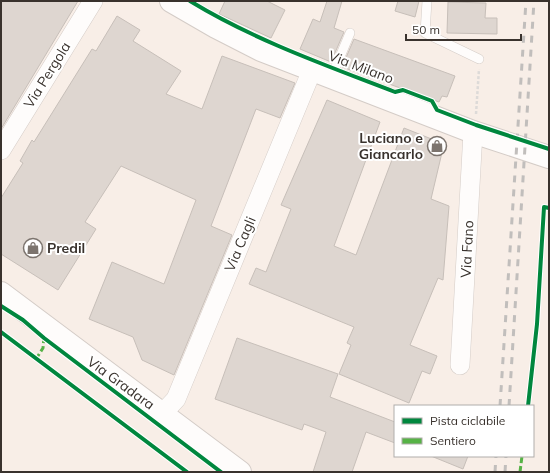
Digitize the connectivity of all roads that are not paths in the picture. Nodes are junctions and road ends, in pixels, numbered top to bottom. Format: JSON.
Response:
{"nodes":[{"id":1,"x":94,"y":1,"type":"edge"},
{"id":2,"x":171,"y":1,"type":"edge"},
{"id":3,"x":427,"y":1,"type":"edge"},
{"id":4,"x":350,"y":33,"type":"dead end"},
{"id":5,"x":479,"y":59,"type":"road end"},
{"id":6,"x":322,"y":74,"type":"junction"},
{"id":7,"x":474,"y":125,"type":"junction"},
{"id":8,"x":1,"y":150,"type":"edge"},
{"id":9,"x":549,"y":157,"type":"edge"},
{"id":10,"x":1,"y":294,"type":"edge"},
{"id":11,"x":460,"y":365,"type":"dead end"},
{"id":12,"x":162,"y":414,"type":"junction"},
{"id":13,"x":240,"y":472,"type":"edge"}],
"edges":[{"from":1,"to":8,"type":"street","name":"Via Pergola"},
{"from":2,"to":6,"type":"street","name":"Via Milano"},
{"from":3,"to":5,"type":"lane"},
{"from":4,"to":6,"type":"lane"},
{"from":6,"to":7,"type":"street","name":"Via Milano"},
{"from":6,"to":12,"type":"street","name":"Via Cagli"},
{"from":7,"to":9,"type":"street","name":"Via Milano"},
{"from":7,"to":11,"type":"street","name":"Via Fano"},
{"from":10,"to":12,"type":"street","name":"Via Gradara"},
{"from":12,"to":13,"type":"street","name":"Via Gradara"}]}
